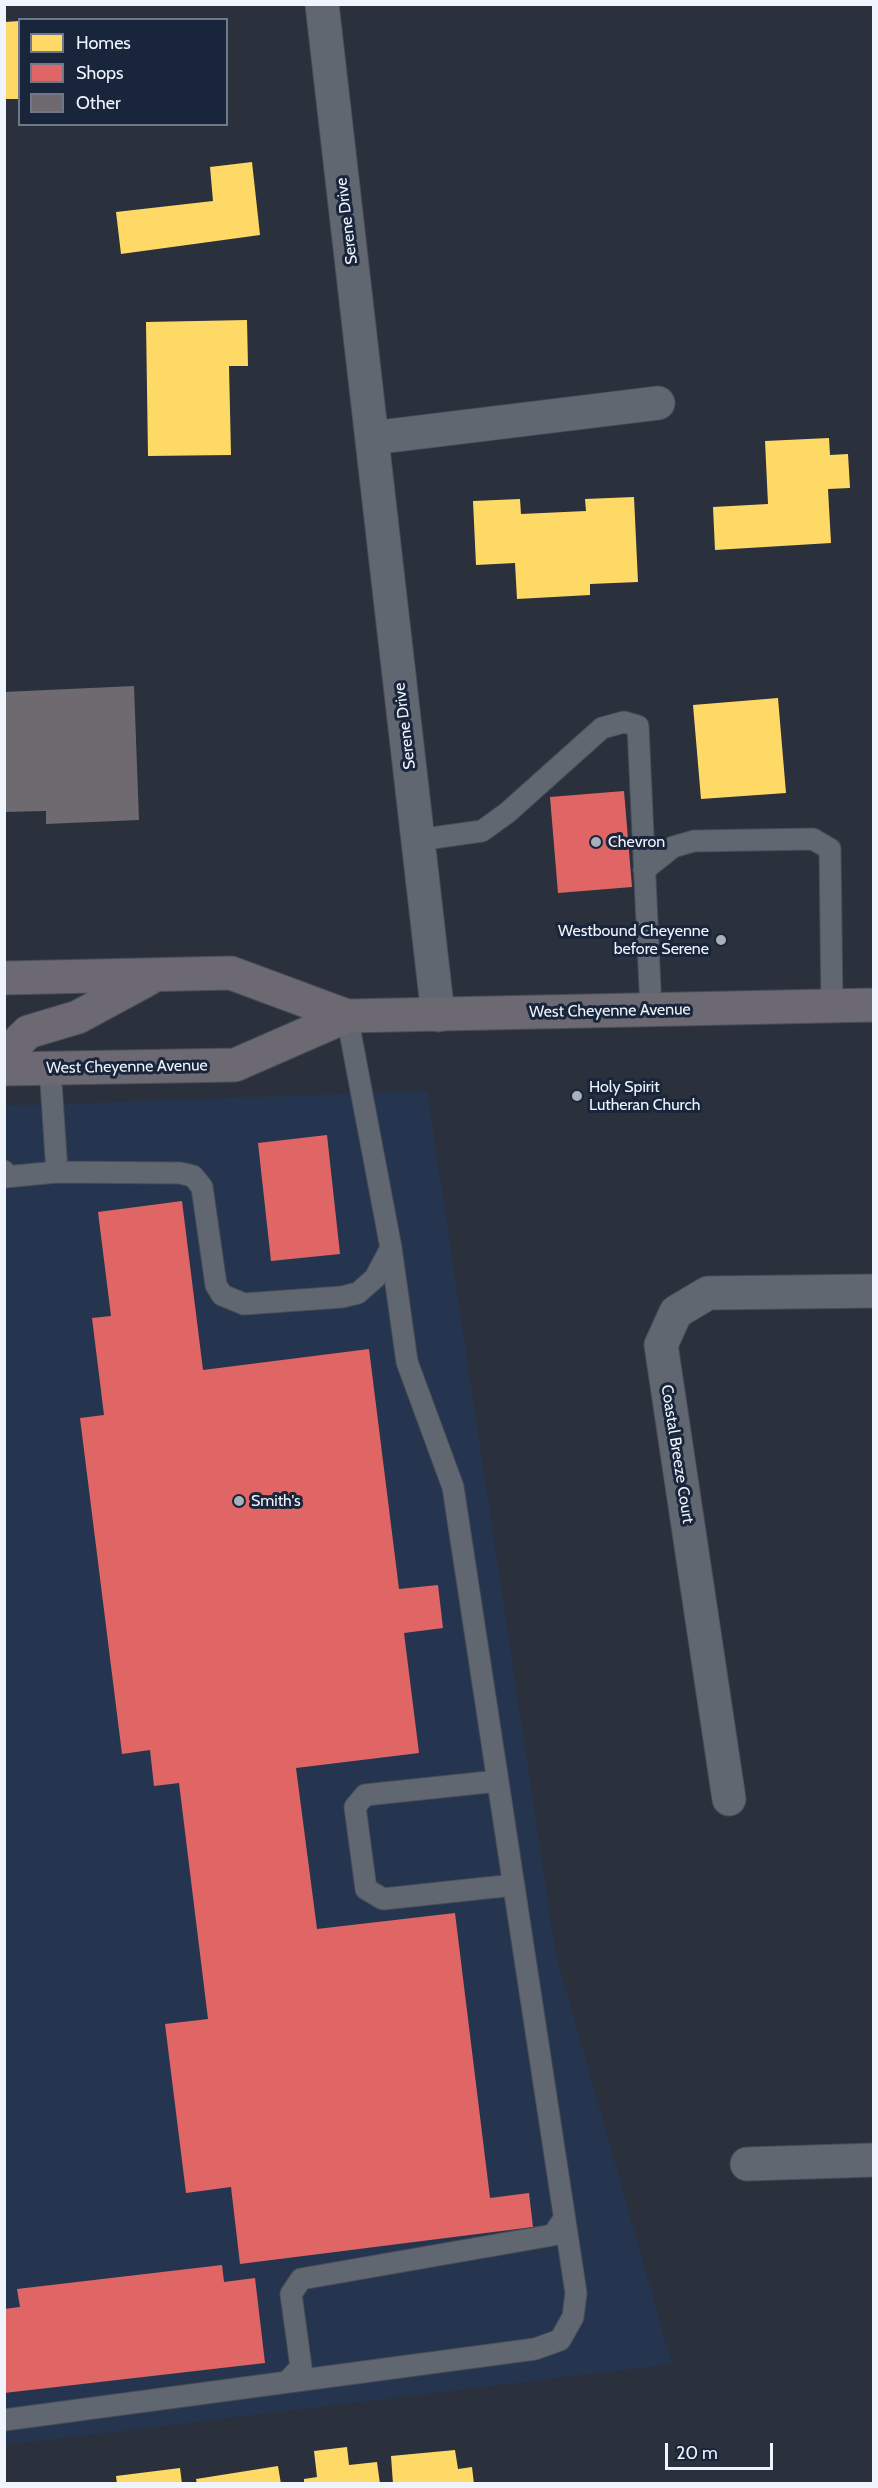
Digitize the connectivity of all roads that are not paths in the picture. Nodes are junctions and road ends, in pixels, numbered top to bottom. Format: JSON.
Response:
{"nodes":[{"id":1,"x":322,"y":4,"type":"edge"},
{"id":2,"x":658,"y":403,"type":"dead end"},
{"id":3,"x":372,"y":438,"type":"junction"},
{"id":4,"x":418,"y":840,"type":"junction"},
{"id":5,"x":644,"y":870,"type":"junction"},
{"id":6,"x":155,"y":976,"type":"junction"},
{"id":7,"x":4,"y":978,"type":"edge"},
{"id":8,"x":873,"y":1005,"type":"edge"},
{"id":9,"x":831,"y":1006,"type":"junction"},
{"id":10,"x":651,"y":1010,"type":"junction"},
{"id":11,"x":438,"y":1015,"type":"junction"},
{"id":12,"x":347,"y":1016,"type":"junction"},
{"id":13,"x":4,"y":1056,"type":"edge"},
{"id":14,"x":50,"y":1068,"type":"junction"},
{"id":15,"x":4,"y":1069,"type":"edge"},
{"id":16,"x":4,"y":1171,"type":"edge"},
{"id":17,"x":57,"y":1172,"type":"junction"},
{"id":18,"x":5,"y":1177,"type":"edge"},
{"id":19,"x":390,"y":1248,"type":"junction"},
{"id":20,"x":873,"y":1291,"type":"edge"},
{"id":21,"x":498,"y":1781,"type":"junction"},
{"id":22,"x":729,"y":1799,"type":"dead end"},
{"id":23,"x":514,"y":1886,"type":"junction"},
{"id":24,"x":873,"y":2160,"type":"edge"},
{"id":25,"x":747,"y":2164,"type":"dead end"},
{"id":26,"x":564,"y":2219,"type":"junction"},
{"id":27,"x":287,"y":2382,"type":"junction"},
{"id":28,"x":4,"y":2420,"type":"edge"}],
"edges":[{"from":1,"to":3,"type":"street","name":"Serene Drive"},
{"from":2,"to":3,"type":"street"},
{"from":3,"to":4,"type":"street","name":"Serene Drive"},
{"from":4,"to":5,"type":"lane"},
{"from":4,"to":11,"type":"street","name":"Serene Drive"},
{"from":5,"to":9,"type":"lane"},
{"from":5,"to":10,"type":"lane"},
{"from":6,"to":7,"type":"main road","name":"West Cheyenne Avenue"},
{"from":6,"to":12,"type":"main road","name":"West Cheyenne Avenue"},
{"from":6,"to":13,"type":"main road"},
{"from":8,"to":9,"type":"main road","name":"West Cheyenne Avenue"},
{"from":9,"to":10,"type":"main road","name":"West Cheyenne Avenue"},
{"from":10,"to":11,"type":"main road","name":"West Cheyenne Avenue"},
{"from":11,"to":12,"type":"main road","name":"West Cheyenne Avenue"},
{"from":12,"to":14,"type":"main road","name":"West Cheyenne Avenue"},
{"from":12,"to":19,"type":"lane"},
{"from":14,"to":15,"type":"main road","name":"West Cheyenne Avenue"},
{"from":14,"to":17,"type":"lane"},
{"from":16,"to":18,"type":"lane"},
{"from":17,"to":18,"type":"lane"},
{"from":17,"to":19,"type":"lane"},
{"from":19,"to":21,"type":"lane"},
{"from":20,"to":22,"type":"street","name":"Coastal Breeze Court"},
{"from":21,"to":23,"type":"lane"},
{"from":21,"to":23,"type":"lane"},
{"from":23,"to":26,"type":"lane"},
{"from":24,"to":25,"type":"street"},
{"from":26,"to":27,"type":"lane"},
{"from":26,"to":27,"type":"lane"},
{"from":27,"to":28,"type":"lane"}]}
